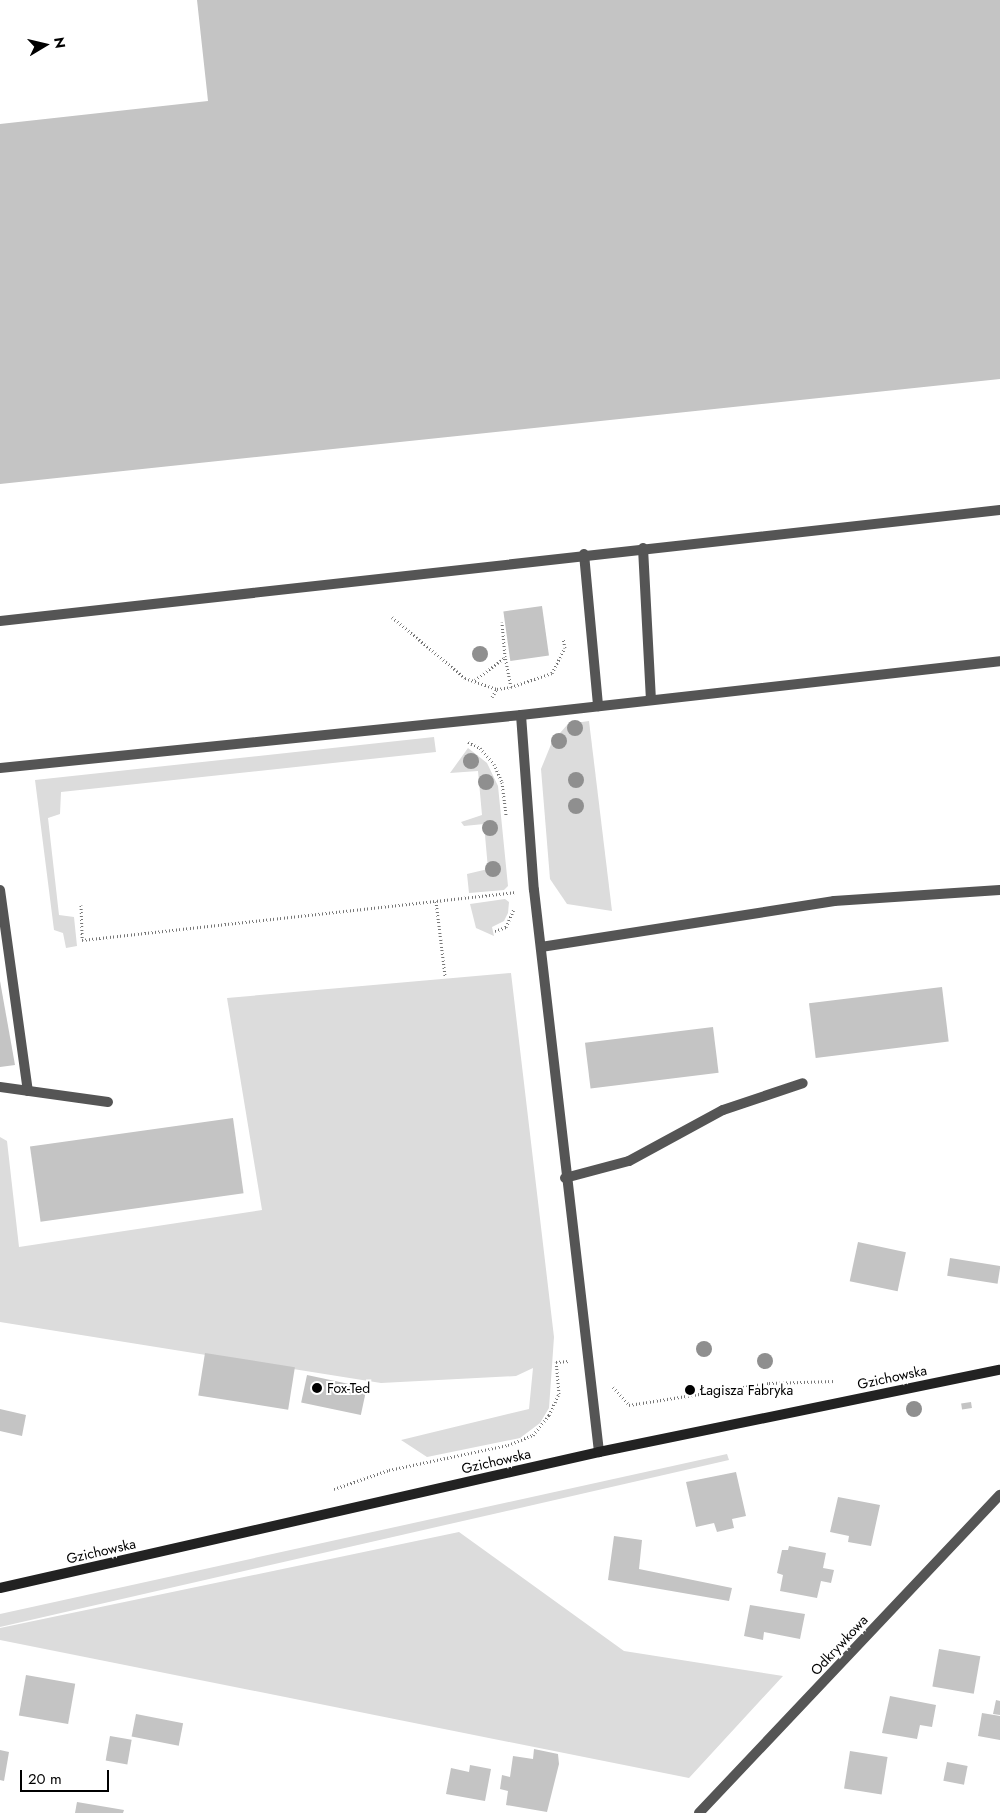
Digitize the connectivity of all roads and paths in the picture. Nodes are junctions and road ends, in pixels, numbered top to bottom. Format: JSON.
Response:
{"nodes":[{"id":1,"x":1000,"y":510,"type":"edge"},
{"id":2,"x":643,"y":548,"type":"junction"},
{"id":3,"x":584,"y":554,"type":"junction"},
{"id":4,"x":392,"y":617,"type":"dead end"},
{"id":5,"x":0,"y":621,"type":"edge"},
{"id":6,"x":502,"y":622,"type":"dead end"},
{"id":7,"x":563,"y":638,"type":"dead end"},
{"id":8,"x":505,"y":657,"type":"junction"},
{"id":9,"x":1000,"y":661,"type":"edge"},
{"id":10,"x":474,"y":681,"type":"junction"},
{"id":11,"x":511,"y":687,"type":"junction"},
{"id":12,"x":497,"y":688,"type":"junction"},
{"id":13,"x":651,"y":700,"type":"junction"},
{"id":14,"x":598,"y":706,"type":"junction"},
{"id":15,"x":521,"y":715,"type":"junction"},
{"id":16,"x":478,"y":719,"type":"junction"},
{"id":17,"x":0,"y":768,"type":"edge"},
{"id":18,"x":506,"y":819,"type":"dead end"},
{"id":19,"x":513,"y":883,"type":"dead end"},
{"id":20,"x":0,"y":890,"type":"edge"},
{"id":21,"x":534,"y":890,"type":"junction"},
{"id":22,"x":1000,"y":890,"type":"edge"},
{"id":23,"x":514,"y":892,"type":"junction"},
{"id":24,"x":514,"y":898,"type":"dead end"},
{"id":25,"x":436,"y":901,"type":"junction"},
{"id":26,"x":81,"y":905,"type":"dead end"},
{"id":27,"x":515,"y":905,"type":"dead end"},
{"id":28,"x":495,"y":931,"type":"dead end"},
{"id":29,"x":541,"y":947,"type":"junction"},
{"id":30,"x":445,"y":975,"type":"dead end"},
{"id":31,"x":803,"y":1083,"type":"dead end"},
{"id":32,"x":0,"y":1087,"type":"edge"},
{"id":33,"x":28,"y":1090,"type":"junction"},
{"id":34,"x":108,"y":1102,"type":"dead end"},
{"id":35,"x":565,"y":1178,"type":"junction"},
{"id":36,"x":556,"y":1362,"type":"dead end"},
{"id":37,"x":1000,"y":1370,"type":"edge"},
{"id":38,"x":612,"y":1379,"type":"dead end"},
{"id":39,"x":843,"y":1381,"type":"dead end"},
{"id":40,"x":599,"y":1452,"type":"junction"},
{"id":41,"x":329,"y":1491,"type":"dead end"},
{"id":42,"x":1000,"y":1495,"type":"edge"},
{"id":43,"x":0,"y":1588,"type":"edge"},
{"id":44,"x":699,"y":1813,"type":"edge"}],
"edges":[{"from":1,"to":2,"type":"street"},
{"from":2,"to":3,"type":"street"},
{"from":2,"to":13,"type":"street"},
{"from":3,"to":5,"type":"street"},
{"from":3,"to":14,"type":"street"},
{"from":4,"to":10,"type":"path"},
{"from":6,"to":8,"type":"path"},
{"from":7,"to":11,"type":"path"},
{"from":8,"to":10,"type":"path"},
{"from":8,"to":11,"type":"path"},
{"from":9,"to":13,"type":"street"},
{"from":10,"to":12,"type":"path"},
{"from":11,"to":12,"type":"path"},
{"from":12,"to":16,"type":"path"},
{"from":13,"to":14,"type":"street"},
{"from":14,"to":15,"type":"street"},
{"from":15,"to":16,"type":"street"},
{"from":15,"to":21,"type":"street"},
{"from":16,"to":17,"type":"street"},
{"from":16,"to":18,"type":"path"},
{"from":19,"to":23,"type":"path"},
{"from":20,"to":33,"type":"street"},
{"from":21,"to":23,"type":"path"},
{"from":21,"to":29,"type":"street"},
{"from":22,"to":29,"type":"street"},
{"from":23,"to":24,"type":"path"},
{"from":23,"to":25,"type":"path"},
{"from":25,"to":26,"type":"path"},
{"from":25,"to":30,"type":"path"},
{"from":27,"to":28,"type":"path"},
{"from":29,"to":35,"type":"street"},
{"from":31,"to":35,"type":"street"},
{"from":32,"to":33,"type":"street"},
{"from":33,"to":34,"type":"street"},
{"from":35,"to":40,"type":"street"},
{"from":36,"to":41,"type":"path"},
{"from":37,"to":40,"type":"street","name":"Gzichowska"},
{"from":38,"to":39,"type":"path"},
{"from":40,"to":43,"type":"street","name":"Gzichowska"},
{"from":42,"to":44,"type":"street","name":"Odkrywkowa"}]}
